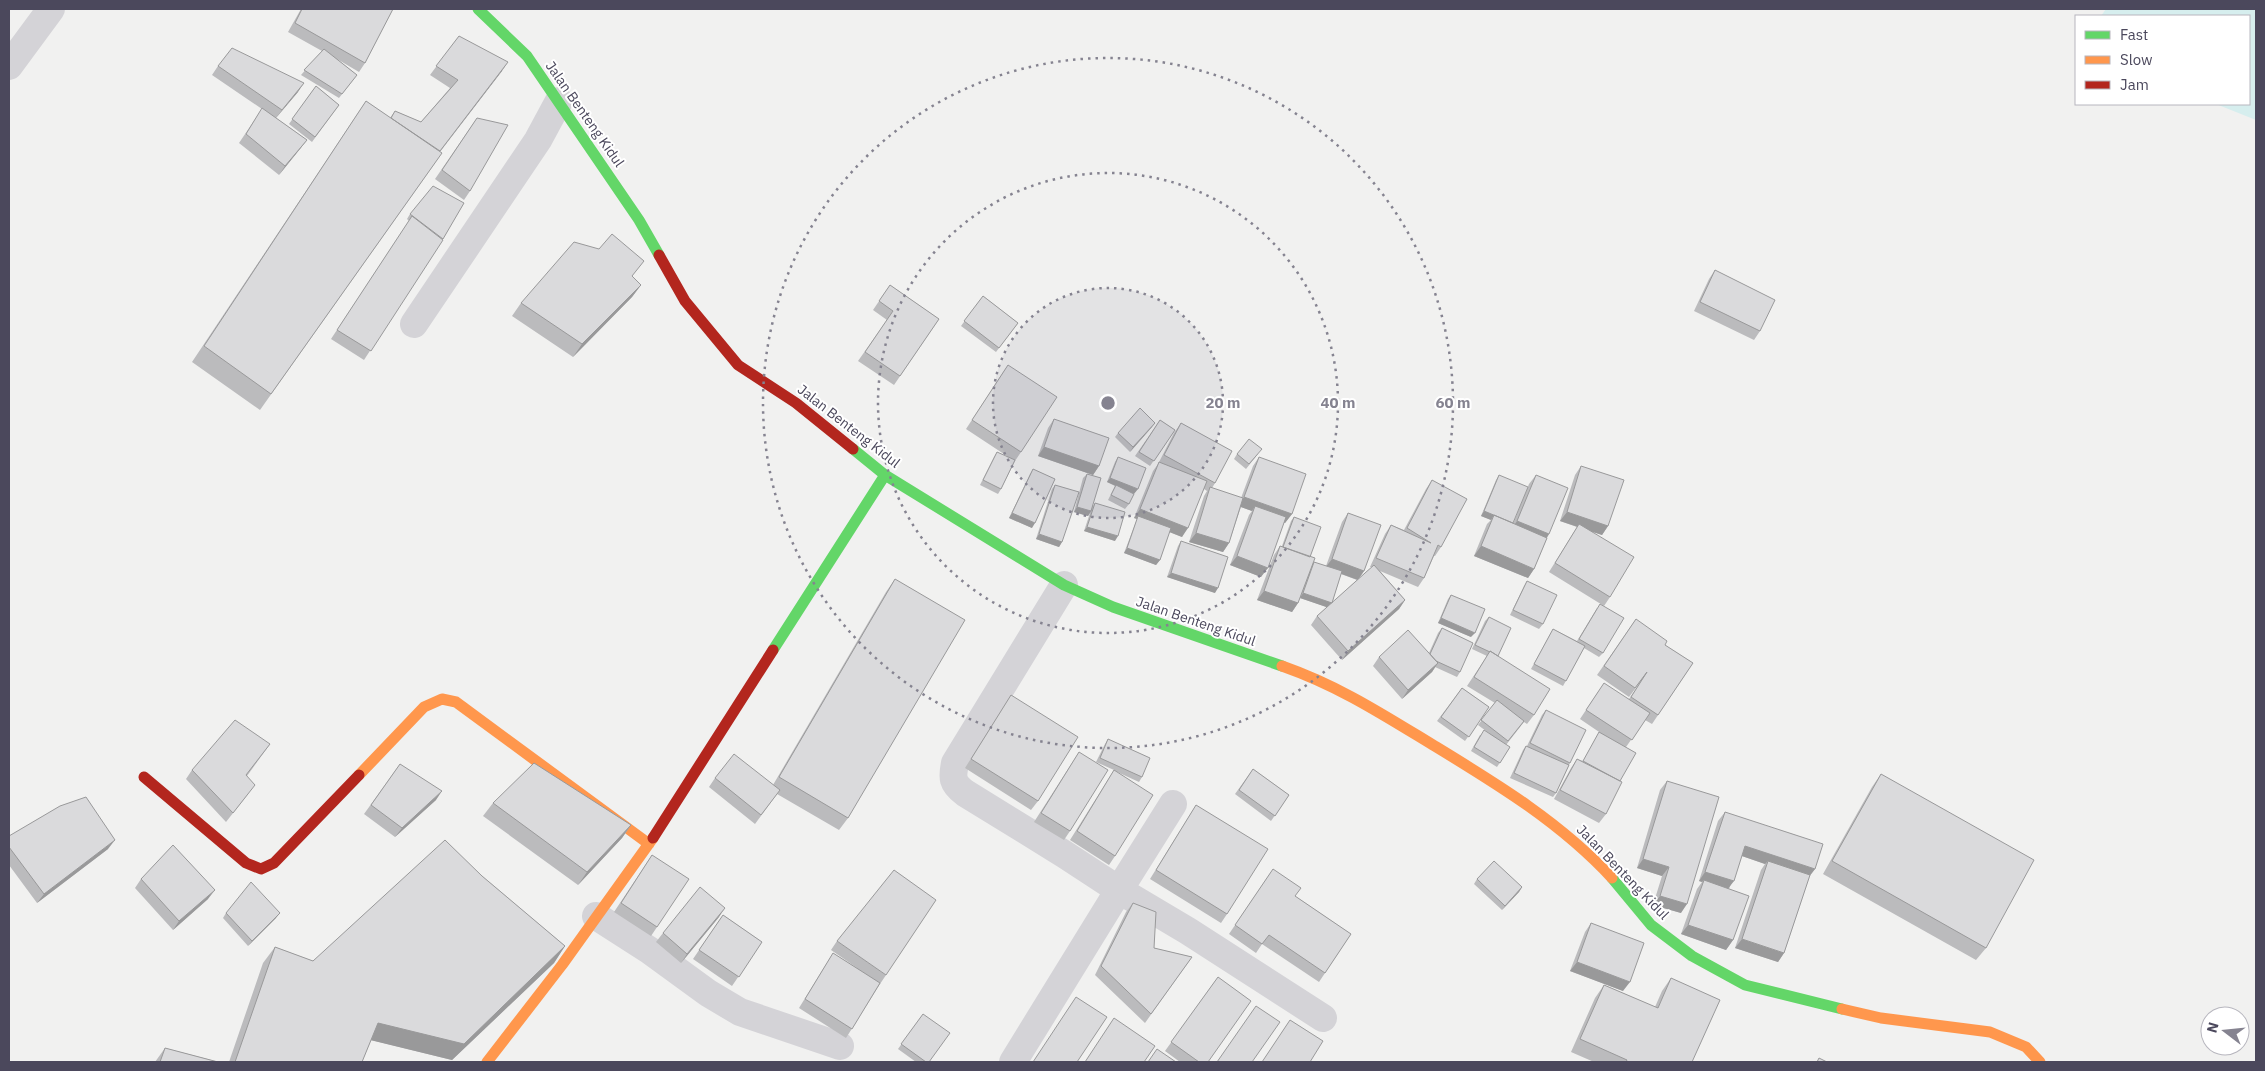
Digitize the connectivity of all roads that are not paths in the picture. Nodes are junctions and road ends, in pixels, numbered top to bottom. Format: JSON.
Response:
{"nodes":[{"id":1,"x":51,"y":9,"type":"edge"},
{"id":2,"x":478,"y":9,"type":"edge"},
{"id":3,"x":9,"y":66,"type":"edge"},
{"id":4,"x":559,"y":101,"type":"junction"},
{"id":5,"x":414,"y":324,"type":"dead end"},
{"id":6,"x":885,"y":475,"type":"junction"},
{"id":7,"x":1064,"y":585,"type":"junction"},
{"id":8,"x":144,"y":777,"type":"dead end"},
{"id":9,"x":1173,"y":804,"type":"dead end"},
{"id":10,"x":649,"y":844,"type":"junction"},
{"id":11,"x":1119,"y":890,"type":"junction"},
{"id":12,"x":596,"y":916,"type":"junction"},
{"id":13,"x":1323,"y":1018,"type":"dead end"},
{"id":14,"x":840,"y":1046,"type":"dead end"},
{"id":15,"x":487,"y":1062,"type":"edge"},
{"id":16,"x":1013,"y":1062,"type":"edge"},
{"id":17,"x":2040,"y":1062,"type":"edge"}],
"edges":[{"from":1,"to":3,"type":"street"},
{"from":2,"to":4,"type":"street","name":"Jalan Benteng Kidul"},
{"from":4,"to":5,"type":"street"},
{"from":4,"to":6,"type":"street","name":"Jalan Benteng Kidul"},
{"from":6,"to":7,"type":"street","name":"Jalan Benteng Kidul"},
{"from":6,"to":10,"type":"street"},
{"from":7,"to":11,"type":"street"},
{"from":7,"to":17,"type":"street","name":"Jalan Benteng Kidul"},
{"from":8,"to":10,"type":"street"},
{"from":9,"to":11,"type":"street"},
{"from":10,"to":12,"type":"street"},
{"from":11,"to":13,"type":"street"},
{"from":11,"to":16,"type":"street"},
{"from":12,"to":14,"type":"street"},
{"from":12,"to":15,"type":"street"}]}
